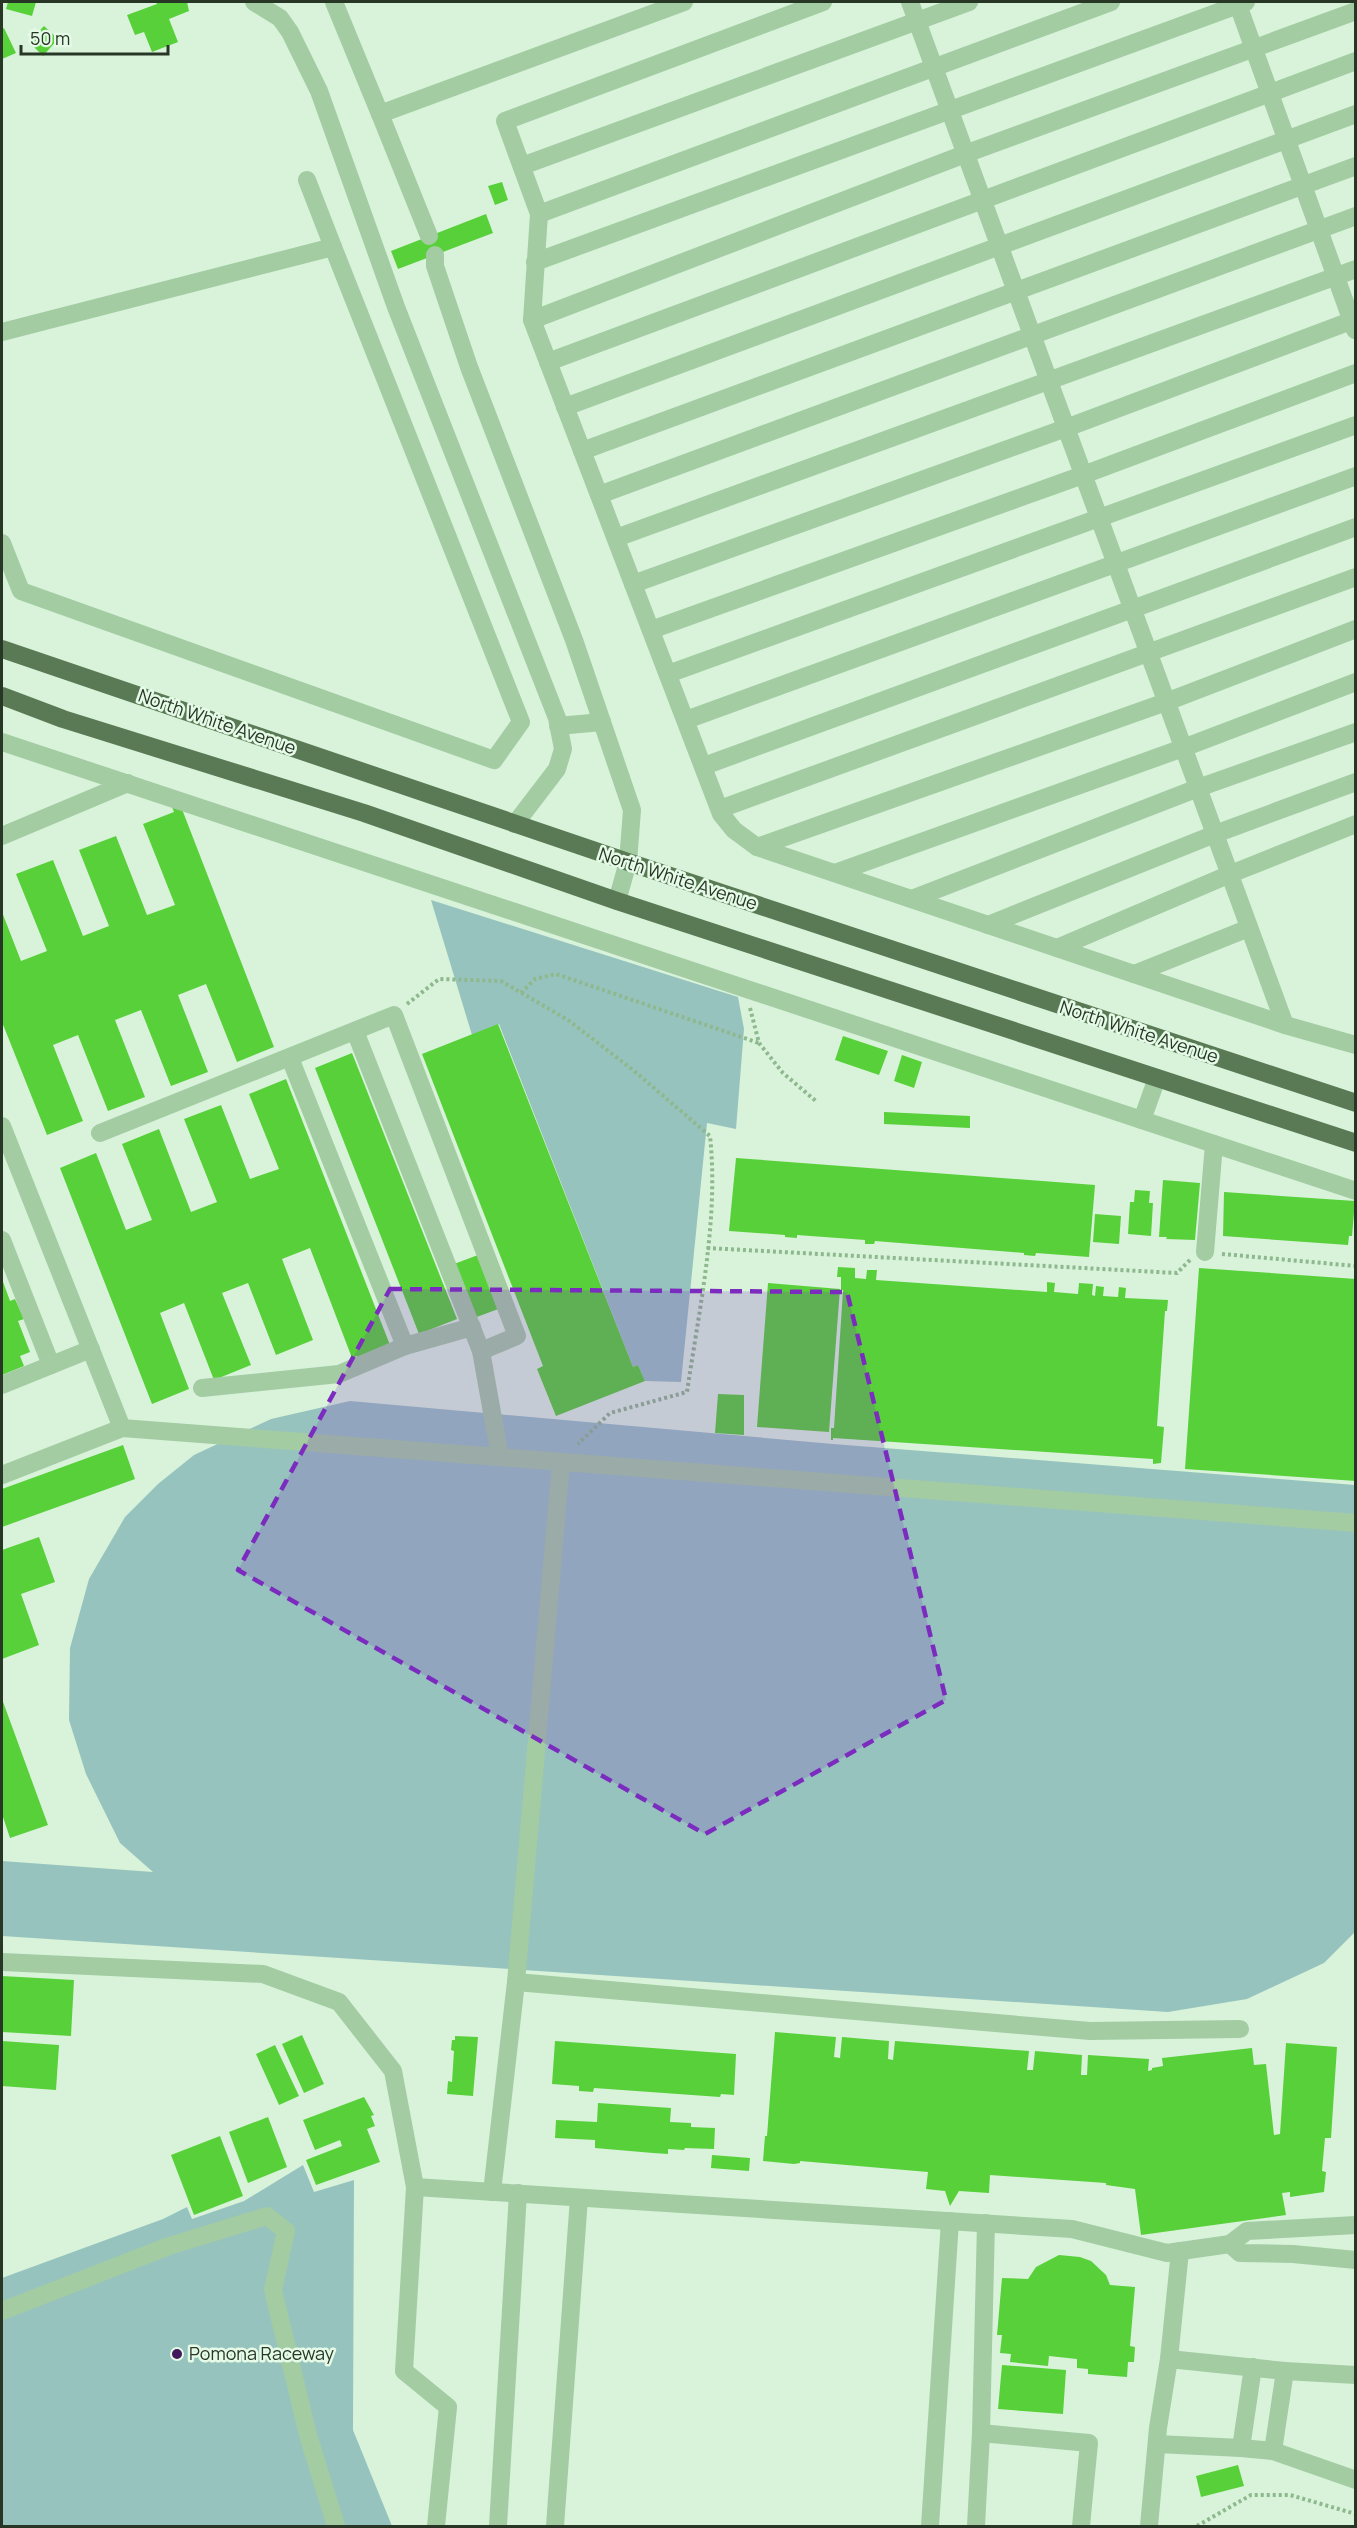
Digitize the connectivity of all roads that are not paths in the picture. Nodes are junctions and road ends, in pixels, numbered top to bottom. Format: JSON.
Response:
{"nodes":[{"id":1,"x":254,"y":2,"type":"edge"},
{"id":2,"x":334,"y":2,"type":"edge"},
{"id":3,"x":684,"y":2,"type":"edge"},
{"id":4,"x":823,"y":2,"type":"edge"},
{"id":5,"x":910,"y":2,"type":"edge"},
{"id":6,"x":969,"y":2,"type":"edge"},
{"id":7,"x":1111,"y":2,"type":"edge"},
{"id":8,"x":1240,"y":2,"type":"edge"},
{"id":9,"x":1356,"y":10,"type":"edge"},
{"id":10,"x":917,"y":21,"type":"junction"},
{"id":11,"x":1253,"y":48,"type":"junction"},
{"id":12,"x":1356,"y":61,"type":"edge"},
{"id":13,"x":934,"y":68,"type":"junction"},
{"id":14,"x":1270,"y":93,"type":"junction"},
{"id":15,"x":949,"y":109,"type":"junction"},
{"id":16,"x":380,"y":114,"type":"junction"},
{"id":17,"x":1356,"y":114,"type":"edge"},
{"id":18,"x":1287,"y":139,"type":"junction"},
{"id":19,"x":966,"y":154,"type":"junction"},
{"id":20,"x":522,"y":166,"type":"junction"},
{"id":21,"x":1356,"y":166,"type":"edge"},
{"id":22,"x":307,"y":180,"type":"dead end"},
{"id":23,"x":1303,"y":186,"type":"junction"},
{"id":24,"x":982,"y":199,"type":"junction"},
{"id":25,"x":539,"y":214,"type":"junction"},
{"id":26,"x":1356,"y":216,"type":"edge"},
{"id":27,"x":1319,"y":230,"type":"junction"},
{"id":28,"x":429,"y":236,"type":"dead end"},
{"id":29,"x":999,"y":244,"type":"junction"},
{"id":30,"x":333,"y":247,"type":"junction"},
{"id":31,"x":435,"y":255,"type":"dead end"},
{"id":32,"x":535,"y":262,"type":"junction"},
{"id":33,"x":1356,"y":269,"type":"edge"},
{"id":34,"x":1336,"y":276,"type":"junction"},
{"id":35,"x":1016,"y":292,"type":"junction"},
{"id":36,"x":532,"y":320,"type":"junction"},
{"id":37,"x":1354,"y":323,"type":"edge"},
{"id":38,"x":2,"y":332,"type":"edge"},
{"id":39,"x":1032,"y":336,"type":"junction"},
{"id":40,"x":548,"y":362,"type":"junction"},
{"id":41,"x":1356,"y":373,"type":"edge"},
{"id":42,"x":1048,"y":380,"type":"junction"},
{"id":43,"x":565,"y":406,"type":"junction"},
{"id":44,"x":1356,"y":425,"type":"edge"},
{"id":45,"x":1066,"y":429,"type":"junction"},
{"id":46,"x":582,"y":451,"type":"junction"},
{"id":47,"x":1083,"y":475,"type":"junction"},
{"id":48,"x":1356,"y":476,"type":"edge"},
{"id":49,"x":599,"y":495,"type":"junction"},
{"id":50,"x":1099,"y":519,"type":"junction"},
{"id":51,"x":1356,"y":527,"type":"edge"},
{"id":52,"x":616,"y":538,"type":"junction"},
{"id":53,"x":2,"y":543,"type":"edge"},
{"id":54,"x":1116,"y":563,"type":"junction"},
{"id":55,"x":1356,"y":577,"type":"edge"},
{"id":56,"x":633,"y":584,"type":"junction"},
{"id":57,"x":1133,"y":610,"type":"junction"},
{"id":58,"x":1356,"y":629,"type":"edge"},
{"id":59,"x":651,"y":630,"type":"junction"},
{"id":60,"x":2,"y":649,"type":"edge"},
{"id":61,"x":1148,"y":653,"type":"junction"},
{"id":62,"x":668,"y":674,"type":"junction"},
{"id":63,"x":1356,"y":682,"type":"edge"},
{"id":64,"x":2,"y":696,"type":"edge"},
{"id":65,"x":1166,"y":702,"type":"junction"},
{"id":66,"x":686,"y":720,"type":"junction"},
{"id":67,"x":602,"y":722,"type":"junction"},
{"id":68,"x":558,"y":726,"type":"junction"},
{"id":69,"x":1356,"y":732,"type":"edge"},
{"id":70,"x":2,"y":742,"type":"edge"},
{"id":71,"x":1183,"y":748,"type":"junction"},
{"id":72,"x":704,"y":766,"type":"junction"},
{"id":73,"x":1356,"y":782,"type":"edge"},
{"id":74,"x":128,"y":783,"type":"junction"},
{"id":75,"x":1198,"y":788,"type":"junction"},
{"id":76,"x":720,"y":809,"type":"junction"},
{"id":77,"x":515,"y":824,"type":"junction"},
{"id":78,"x":1356,"y":824,"type":"edge"},
{"id":79,"x":1215,"y":834,"type":"junction"},
{"id":80,"x":2,"y":836,"type":"edge"},
{"id":81,"x":757,"y":847,"type":"junction"},
{"id":82,"x":628,"y":862,"type":"junction"},
{"id":83,"x":835,"y":873,"type":"junction"},
{"id":84,"x":1228,"y":875,"type":"junction"},
{"id":85,"x":912,"y":899,"type":"junction"},
{"id":86,"x":617,"y":901,"type":"junction"},
{"id":87,"x":988,"y":925,"type":"junction"},
{"id":88,"x":1249,"y":928,"type":"junction"},
{"id":89,"x":1057,"y":948,"type":"junction"},
{"id":90,"x":1134,"y":974,"type":"junction"},
{"id":91,"x":1285,"y":1025,"type":"junction"},
{"id":92,"x":356,"y":1031,"type":"junction"},
{"id":93,"x":1356,"y":1045,"type":"edge"},
{"id":94,"x":290,"y":1058,"type":"junction"},
{"id":95,"x":1157,"y":1078,"type":"junction"},
{"id":96,"x":1356,"y":1103,"type":"edge"},
{"id":97,"x":1142,"y":1120,"type":"junction"},
{"id":98,"x":2,"y":1126,"type":"edge"},
{"id":99,"x":100,"y":1133,"type":"dead end"},
{"id":100,"x":1356,"y":1143,"type":"edge"},
{"id":101,"x":1214,"y":1144,"type":"junction"},
{"id":102,"x":1356,"y":1191,"type":"edge"},
{"id":103,"x":2,"y":1240,"type":"edge"},
{"id":104,"x":1205,"y":1252,"type":"road end"},
{"id":105,"x":472,"y":1328,"type":"junction"},
{"id":106,"x":405,"y":1346,"type":"junction"},
{"id":107,"x":91,"y":1349,"type":"junction"},
{"id":108,"x":481,"y":1351,"type":"junction"},
{"id":109,"x":51,"y":1365,"type":"junction"},
{"id":110,"x":2,"y":1385,"type":"edge"},
{"id":111,"x":202,"y":1389,"type":"dead end"},
{"id":112,"x":122,"y":1428,"type":"junction"},
{"id":113,"x":500,"y":1457,"type":"junction"},
{"id":114,"x":561,"y":1462,"type":"junction"},
{"id":115,"x":2,"y":1475,"type":"edge"},
{"id":116,"x":1356,"y":1523,"type":"edge"},
{"id":117,"x":2,"y":1962,"type":"edge"},
{"id":118,"x":516,"y":1982,"type":"junction"},
{"id":119,"x":1240,"y":2029,"type":"dead end"},
{"id":120,"x":415,"y":2187,"type":"junction"},
{"id":121,"x":492,"y":2192,"type":"junction"},
{"id":122,"x":518,"y":2193,"type":"junction"},
{"id":123,"x":579,"y":2198,"type":"junction"},
{"id":124,"x":950,"y":2221,"type":"junction"},
{"id":125,"x":1355,"y":2221,"type":"edge"},
{"id":126,"x":986,"y":2223,"type":"junction"},
{"id":127,"x":1230,"y":2244,"type":"junction"},
{"id":128,"x":1180,"y":2251,"type":"junction"},
{"id":129,"x":1356,"y":2259,"type":"edge"},
{"id":130,"x":2,"y":2312,"type":"edge"},
{"id":131,"x":1169,"y":2358,"type":"junction"},
{"id":132,"x":1253,"y":2367,"type":"junction"},
{"id":133,"x":1285,"y":2371,"type":"junction"},
{"id":134,"x":1356,"y":2375,"type":"edge"},
{"id":135,"x":981,"y":2433,"type":"junction"},
{"id":136,"x":1157,"y":2444,"type":"junction"},
{"id":137,"x":1241,"y":2448,"type":"junction"},
{"id":138,"x":1273,"y":2451,"type":"junction"},
{"id":139,"x":1356,"y":2480,"type":"edge"},
{"id":140,"x":334,"y":2526,"type":"edge"},
{"id":141,"x":436,"y":2526,"type":"edge"},
{"id":142,"x":498,"y":2526,"type":"edge"},
{"id":143,"x":555,"y":2526,"type":"edge"},
{"id":144,"x":930,"y":2526,"type":"edge"},
{"id":145,"x":976,"y":2526,"type":"edge"},
{"id":146,"x":1081,"y":2526,"type":"edge"},
{"id":147,"x":1149,"y":2526,"type":"edge"}],
"edges":[{"from":1,"to":68,"type":"lane"},
{"from":2,"to":16,"type":"lane"},
{"from":3,"to":16,"type":"lane"},
{"from":4,"to":20,"type":"lane"},
{"from":5,"to":10,"type":"lane"},
{"from":6,"to":10,"type":"lane"},
{"from":7,"to":13,"type":"lane"},
{"from":8,"to":11,"type":"lane"},
{"from":8,"to":15,"type":"lane"},
{"from":9,"to":11,"type":"lane"},
{"from":10,"to":13,"type":"lane"},
{"from":10,"to":20,"type":"lane"},
{"from":11,"to":14,"type":"lane"},
{"from":11,"to":19,"type":"lane"},
{"from":12,"to":14,"type":"lane"},
{"from":13,"to":15,"type":"lane"},
{"from":13,"to":25,"type":"lane"},
{"from":14,"to":18,"type":"lane"},
{"from":14,"to":24,"type":"lane"},
{"from":15,"to":19,"type":"lane"},
{"from":15,"to":32,"type":"lane"},
{"from":16,"to":28,"type":"lane"},
{"from":17,"to":18,"type":"lane"},
{"from":18,"to":23,"type":"lane"},
{"from":18,"to":29,"type":"lane"},
{"from":19,"to":24,"type":"lane"},
{"from":19,"to":36,"type":"lane"},
{"from":20,"to":25,"type":"lane"},
{"from":21,"to":23,"type":"lane"},
{"from":22,"to":30,"type":"lane"},
{"from":23,"to":27,"type":"lane"},
{"from":23,"to":35,"type":"lane"},
{"from":24,"to":29,"type":"lane"},
{"from":24,"to":40,"type":"lane"},
{"from":25,"to":32,"type":"lane"},
{"from":26,"to":27,"type":"lane"},
{"from":27,"to":34,"type":"lane"},
{"from":27,"to":39,"type":"lane"},
{"from":29,"to":35,"type":"lane"},
{"from":29,"to":43,"type":"lane"},
{"from":30,"to":38,"type":"lane"},
{"from":30,"to":53,"type":"lane"},
{"from":31,"to":67,"type":"lane"},
{"from":32,"to":36,"type":"lane"},
{"from":33,"to":34,"type":"lane"},
{"from":34,"to":37,"type":"lane"},
{"from":34,"to":42,"type":"lane"},
{"from":35,"to":39,"type":"lane"},
{"from":35,"to":46,"type":"lane"},
{"from":36,"to":40,"type":"lane"},
{"from":37,"to":45,"type":"lane"},
{"from":39,"to":42,"type":"lane"},
{"from":39,"to":49,"type":"lane"},
{"from":40,"to":43,"type":"lane"},
{"from":41,"to":47,"type":"lane"},
{"from":42,"to":45,"type":"lane"},
{"from":42,"to":52,"type":"lane"},
{"from":43,"to":46,"type":"lane"},
{"from":44,"to":50,"type":"lane"},
{"from":45,"to":47,"type":"lane"},
{"from":45,"to":56,"type":"lane"},
{"from":46,"to":49,"type":"lane"},
{"from":47,"to":50,"type":"lane"},
{"from":47,"to":59,"type":"lane"},
{"from":48,"to":54,"type":"lane"},
{"from":49,"to":52,"type":"lane"},
{"from":50,"to":54,"type":"lane"},
{"from":50,"to":62,"type":"lane"},
{"from":51,"to":57,"type":"lane"},
{"from":52,"to":56,"type":"lane"},
{"from":54,"to":57,"type":"lane"},
{"from":54,"to":66,"type":"lane"},
{"from":55,"to":61,"type":"lane"},
{"from":56,"to":59,"type":"lane"},
{"from":57,"to":61,"type":"lane"},
{"from":57,"to":72,"type":"lane"},
{"from":58,"to":65,"type":"lane"},
{"from":59,"to":62,"type":"lane"},
{"from":60,"to":77,"type":"main road","name":"North White Avenue"},
{"from":61,"to":65,"type":"lane"},
{"from":61,"to":76,"type":"lane"},
{"from":62,"to":66,"type":"lane"},
{"from":63,"to":71,"type":"lane"},
{"from":64,"to":86,"type":"main road","name":"North White Avenue"},
{"from":65,"to":71,"type":"lane"},
{"from":65,"to":81,"type":"lane"},
{"from":66,"to":72,"type":"lane"},
{"from":67,"to":68,"type":"lane"},
{"from":67,"to":82,"type":"lane"},
{"from":68,"to":77,"type":"lane"},
{"from":69,"to":75,"type":"lane"},
{"from":70,"to":74,"type":"lane"},
{"from":71,"to":75,"type":"lane"},
{"from":71,"to":83,"type":"lane"},
{"from":72,"to":76,"type":"lane"},
{"from":73,"to":79,"type":"lane"},
{"from":74,"to":80,"type":"lane"},
{"from":74,"to":97,"type":"lane"},
{"from":75,"to":79,"type":"lane"},
{"from":75,"to":85,"type":"lane"},
{"from":76,"to":81,"type":"lane"},
{"from":77,"to":82,"type":"main road","name":"North White Avenue"},
{"from":78,"to":84,"type":"lane"},
{"from":79,"to":84,"type":"lane"},
{"from":79,"to":87,"type":"lane"},
{"from":81,"to":83,"type":"lane"},
{"from":82,"to":86,"type":"lane"},
{"from":82,"to":96,"type":"main road","name":"North White Avenue"},
{"from":83,"to":85,"type":"lane"},
{"from":84,"to":88,"type":"lane"},
{"from":84,"to":89,"type":"lane"},
{"from":85,"to":87,"type":"lane"},
{"from":86,"to":95,"type":"main road","name":"North White Avenue"},
{"from":87,"to":89,"type":"lane"},
{"from":88,"to":90,"type":"lane"},
{"from":88,"to":91,"type":"lane"},
{"from":89,"to":90,"type":"lane"},
{"from":90,"to":91,"type":"lane"},
{"from":91,"to":93,"type":"lane"},
{"from":92,"to":94,"type":"lane"},
{"from":92,"to":105,"type":"lane"},
{"from":92,"to":108,"type":"lane"},
{"from":94,"to":99,"type":"lane"},
{"from":94,"to":106,"type":"lane"},
{"from":95,"to":97,"type":"lane"},
{"from":95,"to":100,"type":"main road","name":"North White Avenue"},
{"from":97,"to":101,"type":"lane"},
{"from":98,"to":107,"type":"lane"},
{"from":101,"to":102,"type":"lane"},
{"from":101,"to":104,"type":"lane"},
{"from":103,"to":109,"type":"lane"},
{"from":105,"to":106,"type":"lane"},
{"from":105,"to":108,"type":"lane"},
{"from":106,"to":111,"type":"lane"},
{"from":107,"to":109,"type":"lane"},
{"from":107,"to":112,"type":"lane"},
{"from":108,"to":113,"type":"lane"},
{"from":109,"to":110,"type":"lane"},
{"from":112,"to":113,"type":"lane"},
{"from":112,"to":115,"type":"lane"},
{"from":113,"to":114,"type":"lane"},
{"from":114,"to":116,"type":"lane"},
{"from":114,"to":118,"type":"lane"},
{"from":117,"to":120,"type":"lane"},
{"from":118,"to":119,"type":"lane"},
{"from":118,"to":121,"type":"lane"},
{"from":120,"to":121,"type":"lane"},
{"from":120,"to":141,"type":"lane"},
{"from":121,"to":122,"type":"lane"},
{"from":122,"to":123,"type":"lane"},
{"from":122,"to":142,"type":"lane"},
{"from":123,"to":124,"type":"lane"},
{"from":123,"to":143,"type":"lane"},
{"from":124,"to":126,"type":"lane"},
{"from":124,"to":144,"type":"lane"},
{"from":125,"to":127,"type":"lane"},
{"from":126,"to":128,"type":"lane"},
{"from":126,"to":135,"type":"lane"},
{"from":127,"to":128,"type":"lane"},
{"from":127,"to":129,"type":"lane"},
{"from":128,"to":131,"type":"lane"},
{"from":130,"to":140,"type":"lane"},
{"from":131,"to":132,"type":"lane"},
{"from":131,"to":136,"type":"lane"},
{"from":132,"to":133,"type":"lane"},
{"from":132,"to":137,"type":"lane"},
{"from":133,"to":134,"type":"lane"},
{"from":133,"to":138,"type":"lane"},
{"from":135,"to":145,"type":"lane"},
{"from":135,"to":146,"type":"lane"},
{"from":136,"to":137,"type":"lane"},
{"from":136,"to":147,"type":"lane"},
{"from":137,"to":138,"type":"lane"},
{"from":138,"to":139,"type":"lane"}]}
